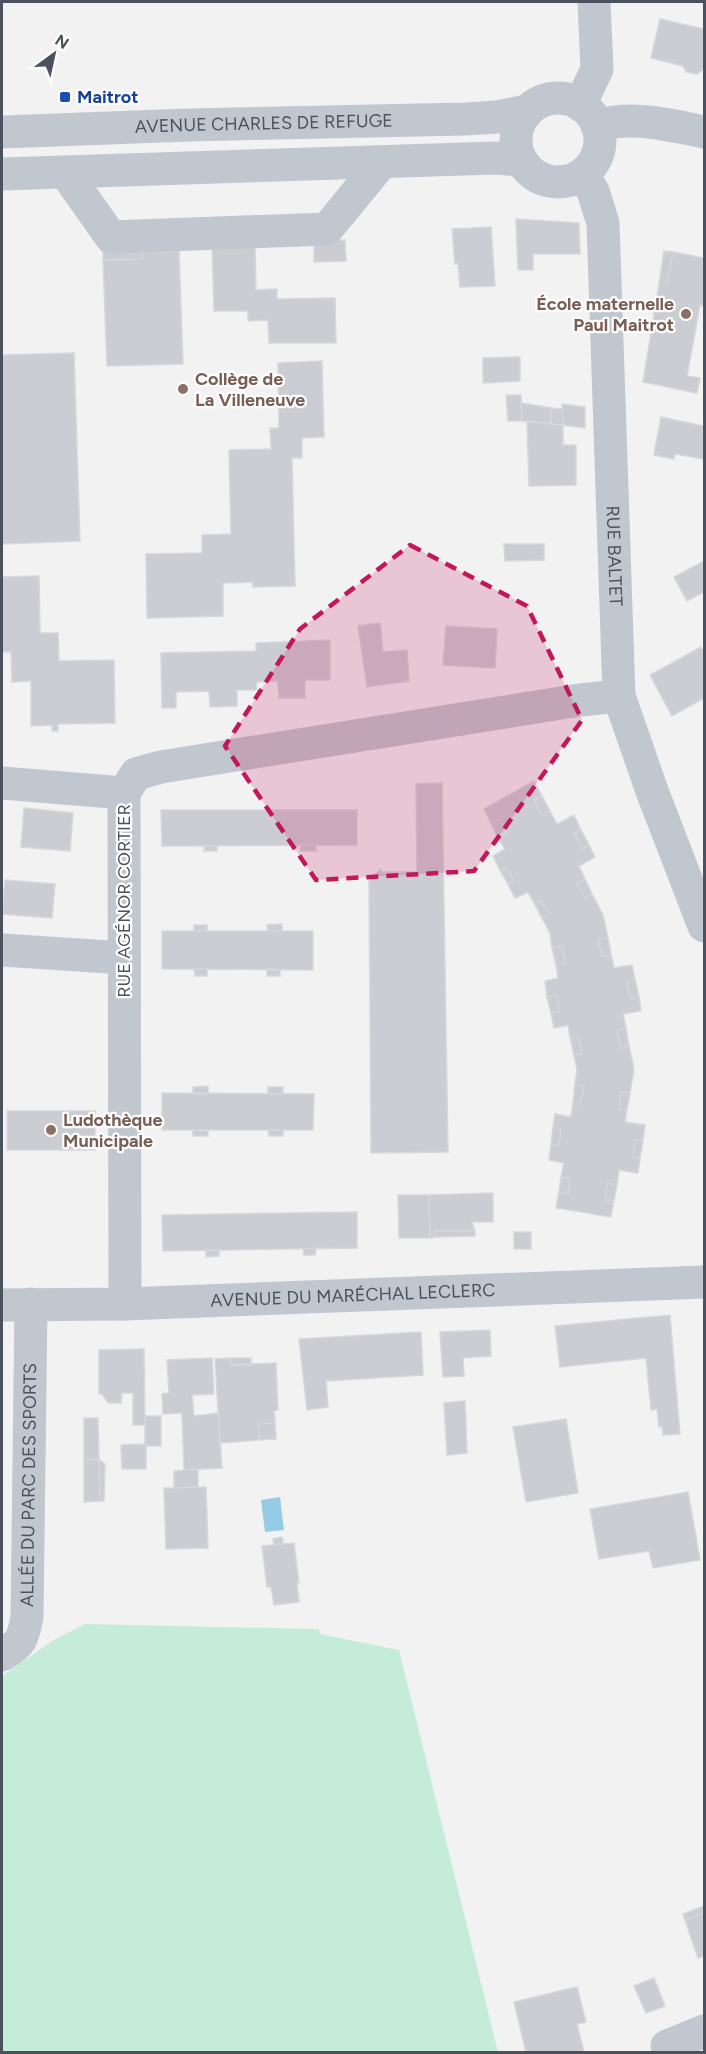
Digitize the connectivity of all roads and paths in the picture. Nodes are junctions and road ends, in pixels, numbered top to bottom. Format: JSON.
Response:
{"nodes":[{"id":1,"x":594,"y":2,"type":"edge"},
{"id":2,"x":527,"y":111,"type":"junction"},
{"id":3,"x":589,"y":115,"type":"junction"},
{"id":4,"x":2,"y":132,"type":"edge"},
{"id":5,"x":705,"y":132,"type":"edge"},
{"id":6,"x":521,"y":160,"type":"junction"},
{"id":7,"x":382,"y":162,"type":"junction"},
{"id":8,"x":64,"y":172,"type":"junction"},
{"id":9,"x":2,"y":174,"type":"edge"},
{"id":10,"x":582,"y":175,"type":"junction"},
{"id":11,"x":619,"y":696,"type":"junction"},
{"id":12,"x":2,"y":783,"type":"edge"},
{"id":13,"x":124,"y":793,"type":"junction"},
{"id":14,"x":705,"y":926,"type":"edge"},
{"id":15,"x":2,"y":950,"type":"edge"},
{"id":16,"x":124,"y":958,"type":"junction"},
{"id":17,"x":705,"y":1282,"type":"edge"},
{"id":18,"x":125,"y":1304,"type":"junction"},
{"id":19,"x":16,"y":1305,"type":"edge"},
{"id":20,"x":2,"y":1655,"type":"edge"},
{"id":21,"x":705,"y":2031,"type":"edge"},
{"id":22,"x":667,"y":2046,"type":"dead end"}],
"edges":[{"from":1,"to":3,"type":"street"},
{"from":2,"to":3,"type":"street"},
{"from":2,"to":4,"type":"street","name":"AVENUE CHARLES DE REFUGE"},
{"from":2,"to":6,"type":"street"},
{"from":3,"to":5,"type":"street"},
{"from":3,"to":10,"type":"street"},
{"from":6,"to":7,"type":"street"},
{"from":6,"to":10,"type":"street"},
{"from":7,"to":8,"type":"street"},
{"from":7,"to":8,"type":"street"},
{"from":8,"to":9,"type":"street"},
{"from":10,"to":11,"type":"street","name":"RUE BALTET"},
{"from":11,"to":13,"type":"street","name":"RUE AGÉNOR CORTIER"},
{"from":11,"to":14,"type":"street","name":"RUE BALTET"},
{"from":12,"to":13,"type":"street"},
{"from":13,"to":16,"type":"street","name":"RUE AGÉNOR CORTIER"},
{"from":15,"to":16,"type":"street"},
{"from":16,"to":18,"type":"street","name":"RUE AGÉNOR CORTIER"},
{"from":17,"to":18,"type":"street","name":"AVENUE DU MARÉCHAL LECLERC"},
{"from":18,"to":19,"type":"street","name":"AVENUE DU MARÉCHAL LECLERC"},
{"from":19,"to":20,"type":"street","name":"ALLÉE DU PARC DES SPORTS"},
{"from":21,"to":22,"type":"street"}]}
